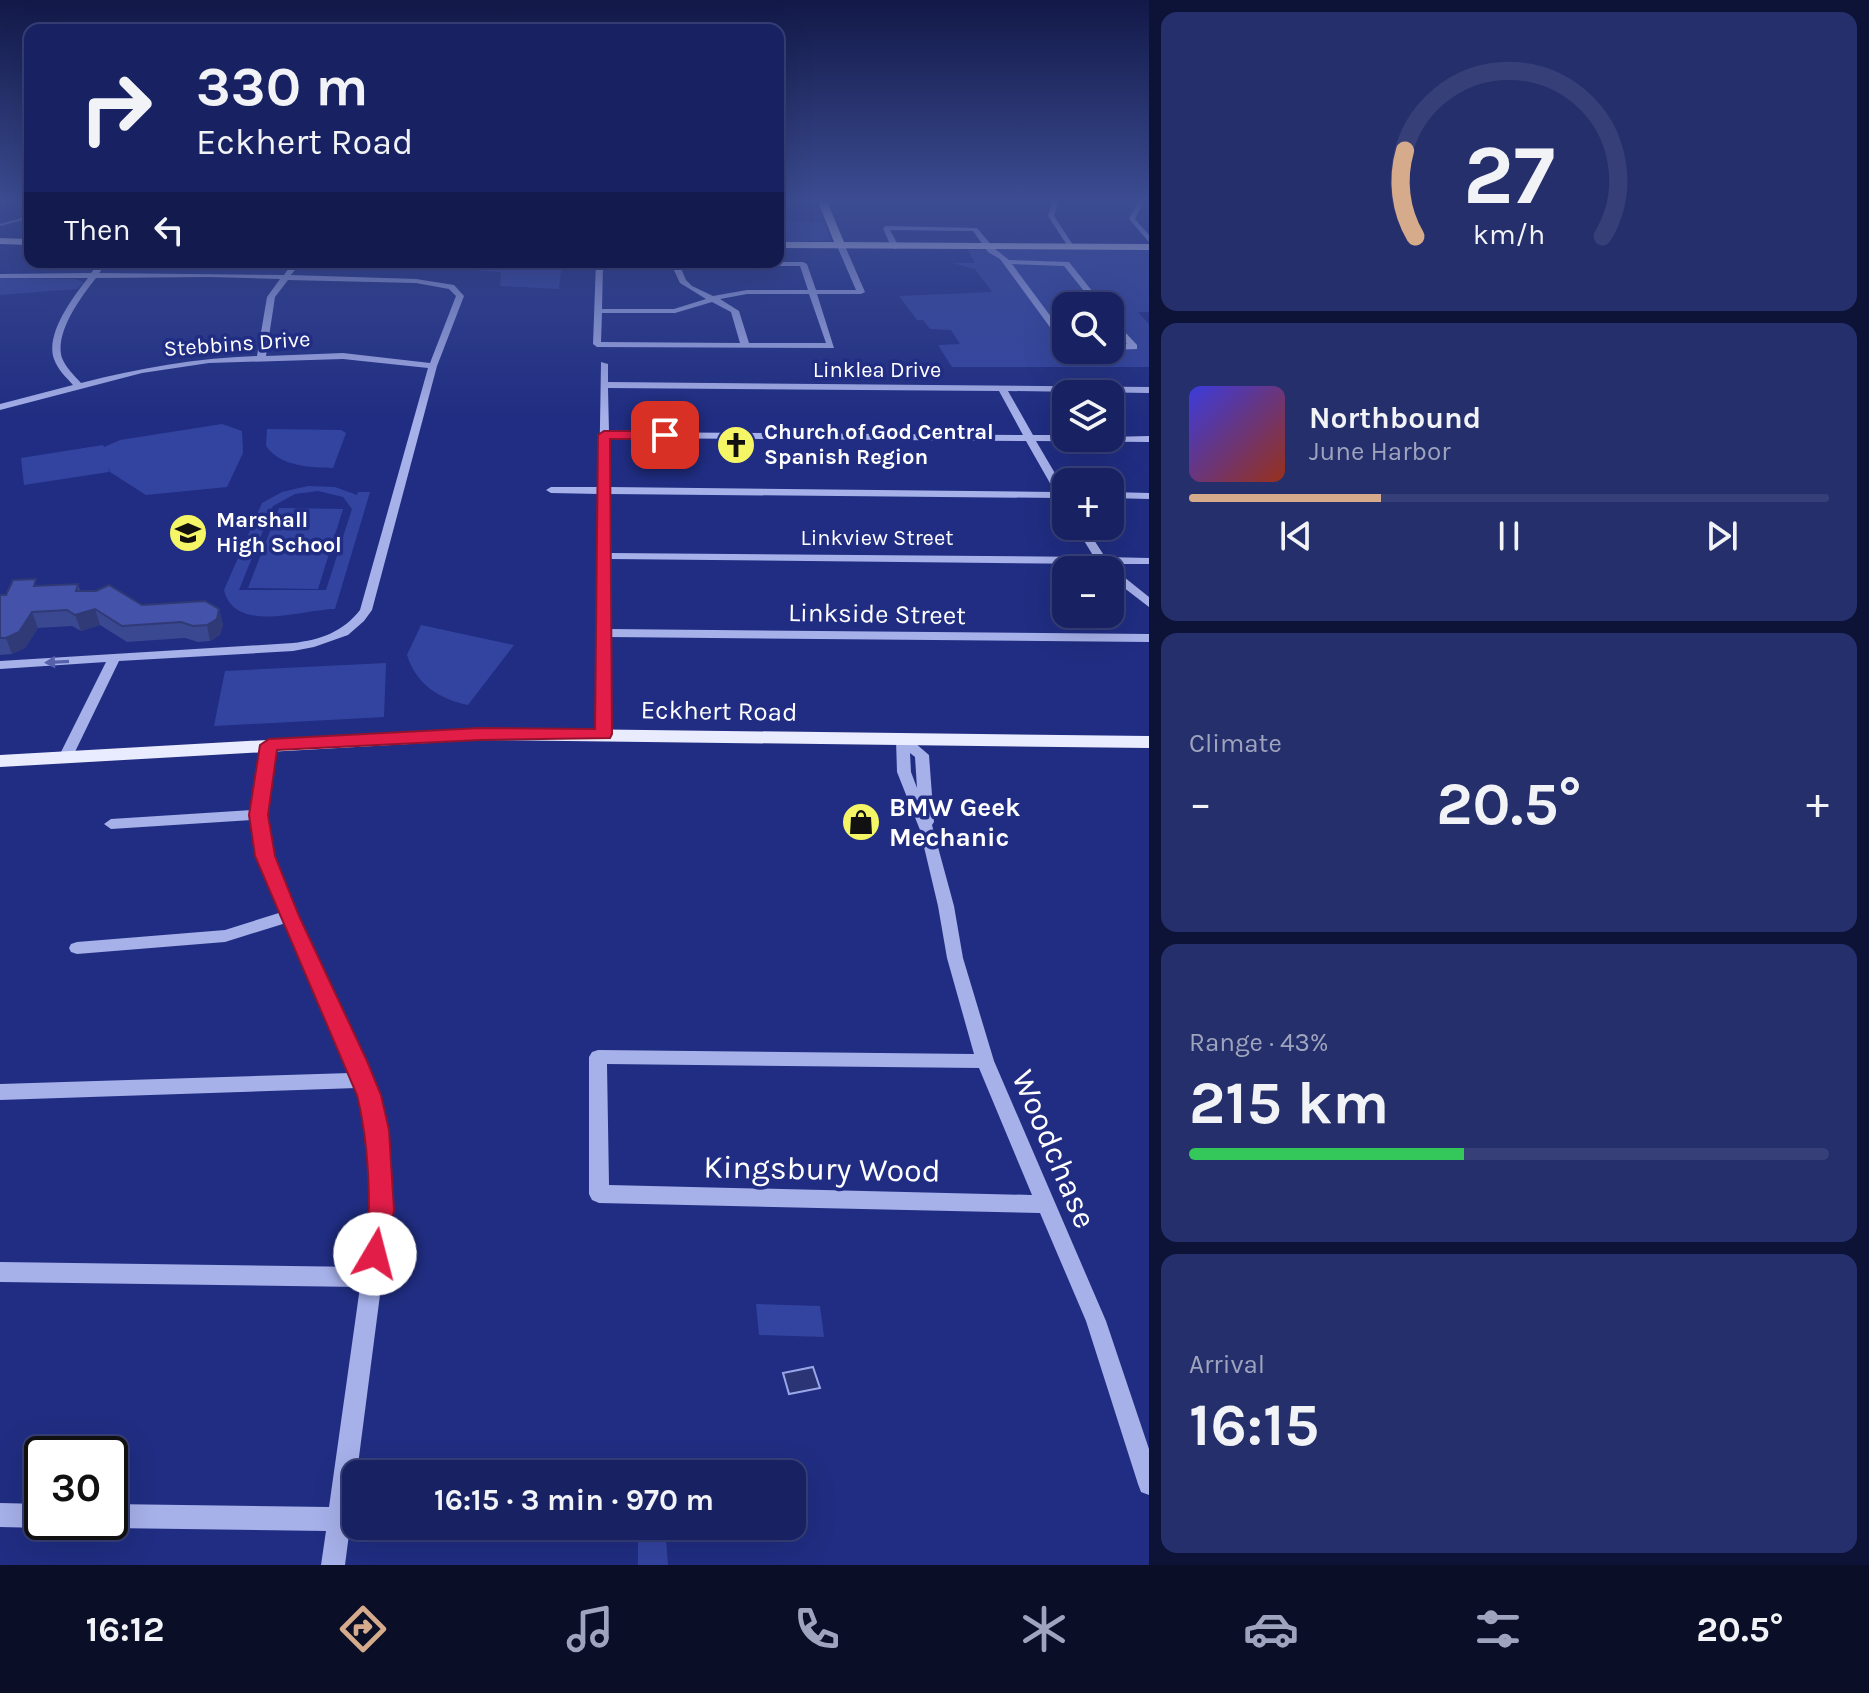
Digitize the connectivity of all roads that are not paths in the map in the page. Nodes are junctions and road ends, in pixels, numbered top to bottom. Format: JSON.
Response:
{"nodes":[{"id":1,"x":97,"y":272,"type":"edge"},
{"id":2,"x":290,"y":272,"type":"edge"},
{"id":3,"x":599,"y":272,"type":"edge"},
{"id":4,"x":677,"y":272,"type":"edge"},
{"id":5,"x":806,"y":272,"type":"edge"},
{"id":6,"x":852,"y":272,"type":"edge"},
{"id":7,"x":1014,"y":272,"type":"edge"},
{"id":8,"x":1073,"y":272,"type":"edge"},
{"id":9,"x":0,"y":276,"type":"edge"},
{"id":10,"x":94,"y":276,"type":"junction"},
{"id":11,"x":287,"y":277,"type":"junction"},
{"id":12,"x":813,"y":292,"type":"junction"},
{"id":13,"x":1089,"y":292,"type":"edge"},
{"id":14,"x":714,"y":299,"type":"junction"},
{"id":15,"x":598,"y":311,"type":"junction"},
{"id":16,"x":1052,"y":324,"type":"edge"},
{"id":17,"x":1124,"y":335,"type":"edge"},
{"id":18,"x":745,"y":345,"type":"junction"},
{"id":19,"x":1124,"y":347,"type":"edge"},
{"id":20,"x":261,"y":358,"type":"junction"},
{"id":21,"x":604,"y":364,"type":"dead end"},
{"id":22,"x":433,"y":366,"type":"junction"},
{"id":23,"x":604,"y":385,"type":"junction"},
{"id":24,"x":80,"y":387,"type":"junction"},
{"id":25,"x":1002,"y":389,"type":"junction"},
{"id":26,"x":1149,"y":390,"type":"edge"},
{"id":27,"x":0,"y":407,"type":"edge"},
{"id":28,"x":604,"y":435,"type":"junction"},
{"id":29,"x":1030,"y":438,"type":"junction"},
{"id":30,"x":1052,"y":438,"type":"edge"},
{"id":31,"x":1124,"y":439,"type":"edge"},
{"id":32,"x":1149,"y":439,"type":"edge"},
{"id":33,"x":1052,"y":476,"type":"edge"},
{"id":34,"x":551,"y":490,"type":"dead end"},
{"id":35,"x":605,"y":491,"type":"junction"},
{"id":36,"x":1124,"y":495,"type":"edge"},
{"id":37,"x":1149,"y":496,"type":"edge"},
{"id":38,"x":1052,"y":497,"type":"edge"},
{"id":39,"x":605,"y":556,"type":"junction"},
{"id":40,"x":1149,"y":561,"type":"edge"},
{"id":41,"x":1124,"y":565,"type":"edge"},
{"id":42,"x":1052,"y":566,"type":"edge"},
{"id":43,"x":1124,"y":582,"type":"edge"},
{"id":44,"x":1149,"y":603,"type":"edge"},
{"id":45,"x":605,"y":633,"type":"junction"},
{"id":46,"x":1149,"y":638,"type":"edge"},
{"id":47,"x":114,"y":659,"type":"junction"},
{"id":48,"x":0,"y":665,"type":"edge"},
{"id":49,"x":603,"y":734,"type":"junction"},
{"id":50,"x":903,"y":740,"type":"junction"},
{"id":51,"x":1149,"y":742,"type":"edge"},
{"id":52,"x":269,"y":745,"type":"junction"},
{"id":53,"x":65,"y":758,"type":"junction"},
{"id":54,"x":0,"y":761,"type":"edge"},
{"id":55,"x":258,"y":815,"type":"junction"},
{"id":56,"x":111,"y":824,"type":"dead end"},
{"id":57,"x":289,"y":916,"type":"junction"},
{"id":58,"x":77,"y":948,"type":"dead end"},
{"id":59,"x":985,"y":1061,"type":"junction"},
{"id":60,"x":363,"y":1080,"type":"junction"},
{"id":61,"x":0,"y":1092,"type":"edge"},
{"id":62,"x":1044,"y":1204,"type":"junction"},
{"id":63,"x":0,"y":1272,"type":"edge"},
{"id":64,"x":373,"y":1277,"type":"junction"},
{"id":65,"x":1149,"y":1484,"type":"edge"},
{"id":66,"x":0,"y":1515,"type":"edge"},
{"id":67,"x":24,"y":1516,"type":"edge"},
{"id":68,"x":128,"y":1516,"type":"edge"},
{"id":69,"x":339,"y":1519,"type":"junction"},
{"id":70,"x":333,"y":1565,"type":"edge"}],
"edges":[{"from":1,"to":10,"type":"street"},
{"from":2,"to":11,"type":"street"},
{"from":3,"to":15,"type":"street"},
{"from":4,"to":14,"type":"street"},
{"from":5,"to":12,"type":"street"},
{"from":6,"to":12,"type":"street"},
{"from":7,"to":16,"type":"street"},
{"from":8,"to":13,"type":"street"},
{"from":9,"to":10,"type":"street"},
{"from":10,"to":11,"type":"street"},
{"from":10,"to":24,"type":"street"},
{"from":11,"to":20,"type":"street"},
{"from":11,"to":22,"type":"street"},
{"from":12,"to":14,"type":"street"},
{"from":12,"to":18,"type":"street"},
{"from":14,"to":15,"type":"street"},
{"from":14,"to":18,"type":"street"},
{"from":15,"to":18,"type":"street"},
{"from":17,"to":19,"type":"street"},
{"from":20,"to":22,"type":"street","name":"Stebbins Drive"},
{"from":20,"to":24,"type":"street","name":"Stebbins Drive"},
{"from":21,"to":23,"type":"street"},
{"from":22,"to":47,"type":"street"},
{"from":23,"to":25,"type":"street","name":"Linklea Drive"},
{"from":23,"to":28,"type":"street"},
{"from":24,"to":27,"type":"street","name":"Stebbins Drive"},
{"from":25,"to":26,"type":"street","name":"Linklea Drive"},
{"from":25,"to":29,"type":"street"},
{"from":28,"to":29,"type":"street"},
{"from":28,"to":35,"type":"street"},
{"from":29,"to":30,"type":"street"},
{"from":29,"to":33,"type":"street"},
{"from":31,"to":32,"type":"street"},
{"from":34,"to":35,"type":"street"},
{"from":35,"to":38,"type":"street"},
{"from":35,"to":39,"type":"street"},
{"from":36,"to":37,"type":"street"},
{"from":39,"to":42,"type":"street","name":"Linkview Street"},
{"from":39,"to":45,"type":"street"},
{"from":40,"to":41,"type":"street","name":"Linkview Street"},
{"from":43,"to":44,"type":"street"},
{"from":45,"to":46,"type":"street","name":"Linkside Street"},
{"from":45,"to":49,"type":"street"},
{"from":47,"to":48,"type":"street","one_way":true},
{"from":47,"to":53,"type":"street"},
{"from":49,"to":50,"type":"main road","name":"Eckhert Road"},
{"from":49,"to":52,"type":"main road","name":"Eckhert Road"},
{"from":50,"to":51,"type":"main road","name":"Eckhert Road"},
{"from":50,"to":59,"type":"street","name":"Woodchase"},
{"from":52,"to":53,"type":"main road","name":"Eckhert Road"},
{"from":52,"to":55,"type":"street"},
{"from":53,"to":54,"type":"main road","name":"Eckhert Road"},
{"from":55,"to":56,"type":"street"},
{"from":55,"to":57,"type":"street"},
{"from":57,"to":58,"type":"street"},
{"from":57,"to":60,"type":"street"},
{"from":59,"to":62,"type":"street","name":"Woodchase"},
{"from":59,"to":62,"type":"street","name":"Kingsbury Wood"},
{"from":60,"to":61,"type":"street"},
{"from":60,"to":64,"type":"street"},
{"from":62,"to":65,"type":"street","name":"Woodchase"},
{"from":63,"to":64,"type":"street"},
{"from":64,"to":69,"type":"street"},
{"from":66,"to":67,"type":"street"},
{"from":68,"to":69,"type":"street"},
{"from":69,"to":70,"type":"street"}]}
